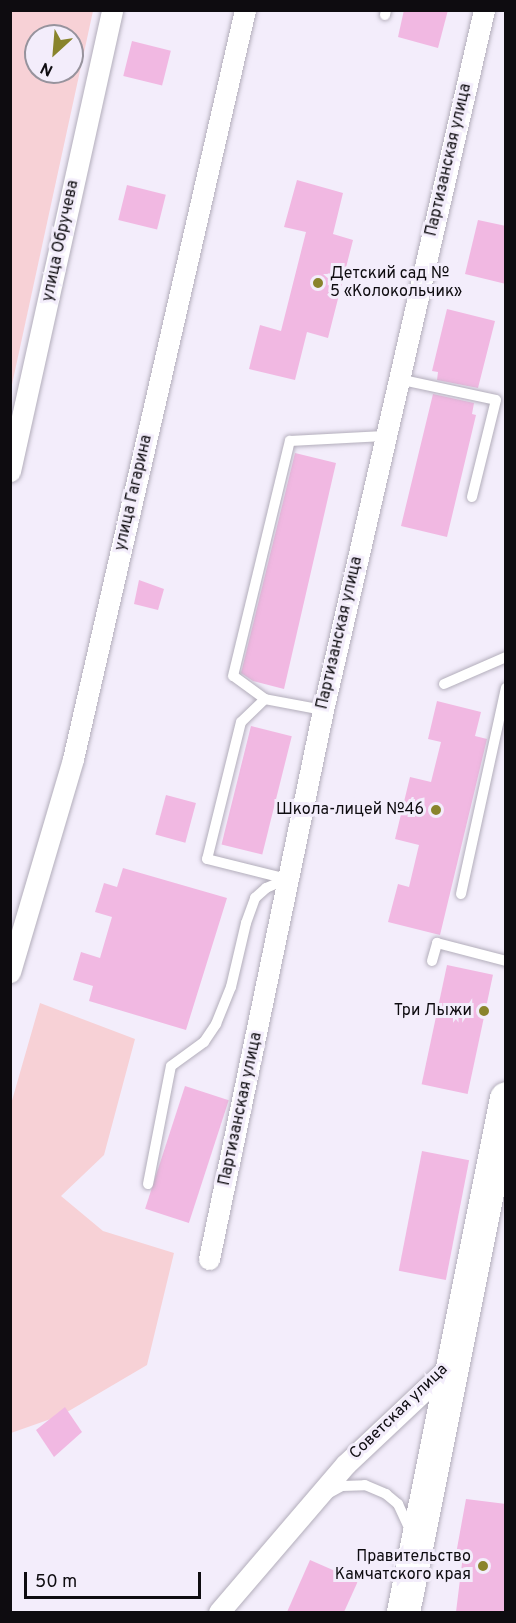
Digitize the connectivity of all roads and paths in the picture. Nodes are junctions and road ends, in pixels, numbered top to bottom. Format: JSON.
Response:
{"nodes":[{"id":1,"x":112,"y":10,"type":"edge"},
{"id":2,"x":245,"y":10,"type":"edge"},
{"id":3,"x":484,"y":10,"type":"edge"},
{"id":4,"x":397,"y":379,"type":"junction"},
{"id":5,"x":384,"y":436,"type":"junction"},
{"id":6,"x":10,"y":471,"type":"edge"},
{"id":7,"x":472,"y":497,"type":"dead end"},
{"id":8,"x":506,"y":657,"type":"edge"},
{"id":9,"x":444,"y":684,"type":"dead end"},
{"id":10,"x":506,"y":688,"type":"edge"},
{"id":11,"x":266,"y":699,"type":"junction"},
{"id":12,"x":323,"y":710,"type":"junction"},
{"id":13,"x":287,"y":879,"type":"junction"},
{"id":14,"x":461,"y":894,"type":"dead end"},
{"id":15,"x":432,"y":961,"type":"dead end"},
{"id":16,"x":506,"y":962,"type":"edge"},
{"id":17,"x":10,"y":972,"type":"edge"},
{"id":18,"x":506,"y":1098,"type":"edge"},
{"id":19,"x":147,"y":1184,"type":"dead end"},
{"id":20,"x":209,"y":1258,"type":"dead end"},
{"id":21,"x":451,"y":1365,"type":"junction"},
{"id":22,"x":316,"y":1500,"type":"junction"},
{"id":23,"x":417,"y":1544,"type":"junction"},
{"id":24,"x":219,"y":1612,"type":"edge"},
{"id":25,"x":404,"y":1612,"type":"edge"}],
"edges":[{"from":1,"to":6,"type":"street","name":"улица Обручева"},
{"from":2,"to":17,"type":"street","name":"улица Гагарина"},
{"from":3,"to":4,"type":"street","name":"Партизанская улица"},
{"from":4,"to":5,"type":"street","name":"Партизанская улица"},
{"from":4,"to":7,"type":"lane"},
{"from":5,"to":11,"type":"lane"},
{"from":5,"to":12,"type":"street","name":"Партизанская улица"},
{"from":8,"to":9,"type":"lane"},
{"from":10,"to":14,"type":"lane"},
{"from":11,"to":12,"type":"lane"},
{"from":11,"to":13,"type":"lane"},
{"from":12,"to":13,"type":"street","name":"Партизанская улица"},
{"from":13,"to":19,"type":"lane"},
{"from":13,"to":20,"type":"street","name":"Партизанская улица"},
{"from":15,"to":16,"type":"lane"},
{"from":18,"to":21,"type":"main road","name":"Советская улица"},
{"from":21,"to":22,"type":"street","name":"Советская улица"},
{"from":21,"to":23,"type":"main road"},
{"from":22,"to":23,"type":"lane"},
{"from":22,"to":24,"type":"street","name":"Советская улица"},
{"from":23,"to":25,"type":"main road"}]}
